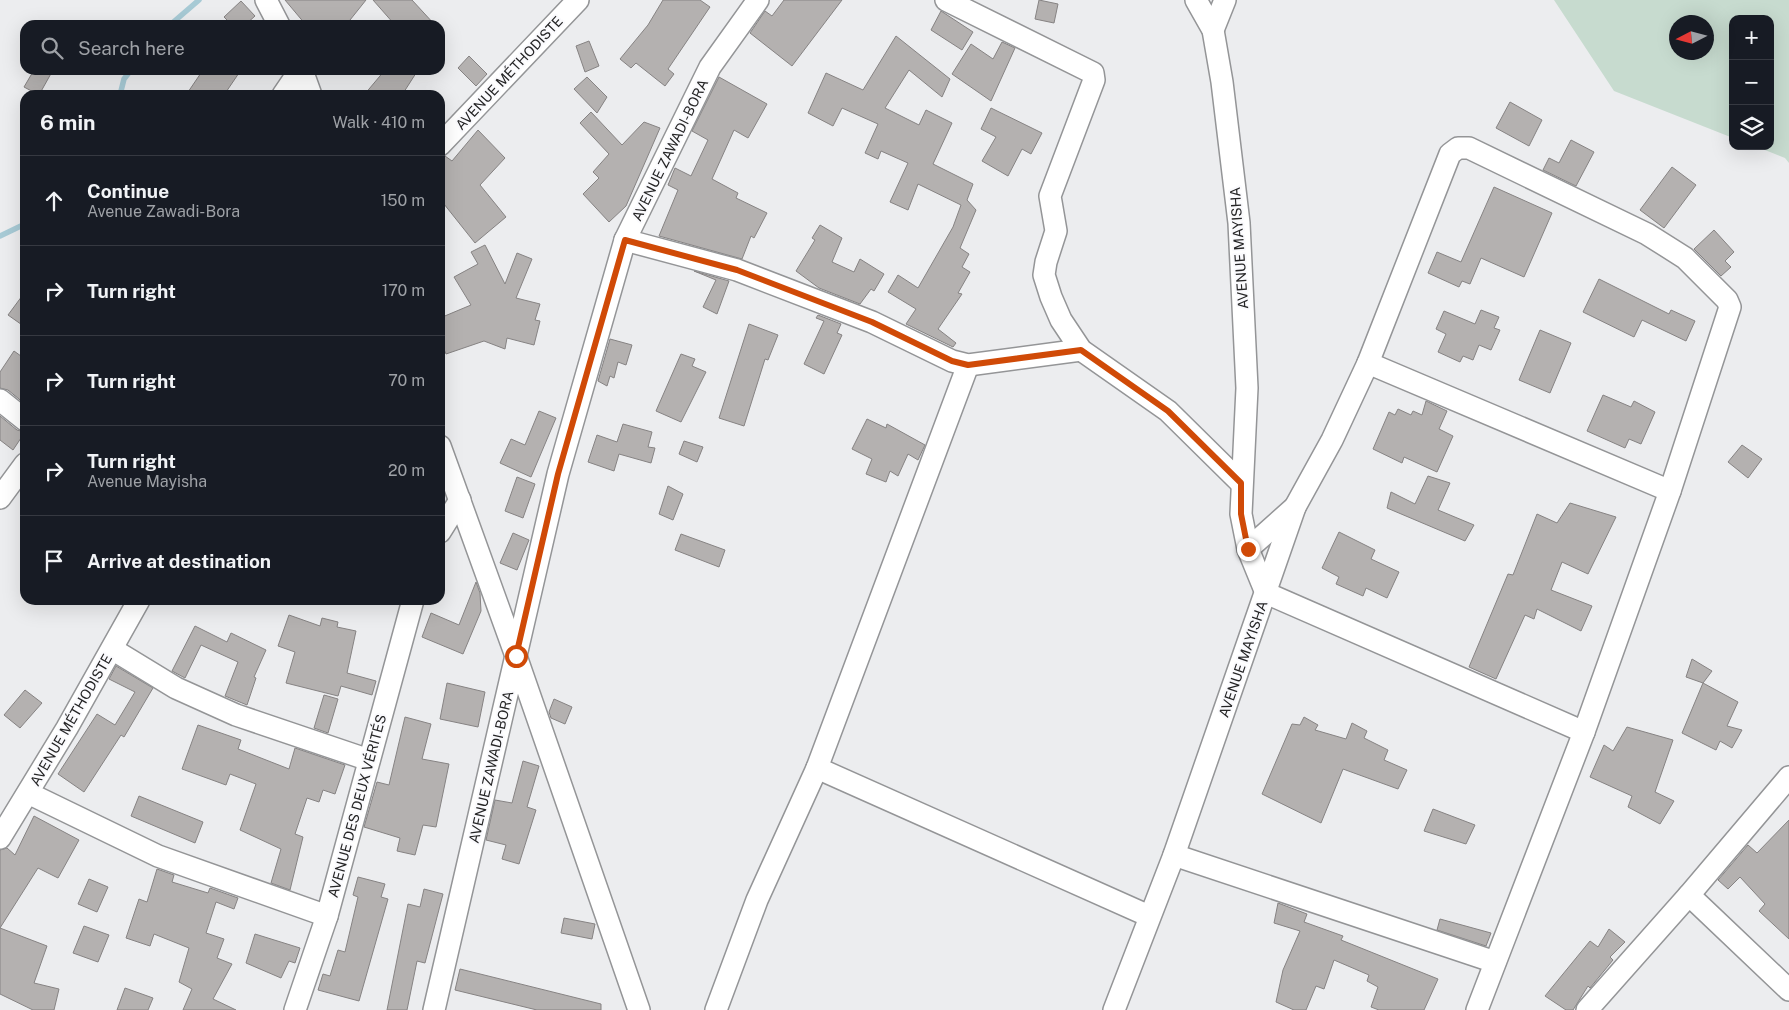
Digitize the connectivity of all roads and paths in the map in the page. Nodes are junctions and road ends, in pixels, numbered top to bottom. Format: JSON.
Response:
{"nodes":[{"id":1,"x":266,"y":0,"type":"edge"},
{"id":2,"x":578,"y":0,"type":"edge"},
{"id":3,"x":758,"y":0,"type":"edge"},
{"id":4,"x":946,"y":0,"type":"edge"},
{"id":5,"x":1196,"y":0,"type":"edge"},
{"id":6,"x":1225,"y":0,"type":"edge"},
{"id":7,"x":276,"y":20,"type":"edge"},
{"id":8,"x":1213,"y":30,"type":"junction"},
{"id":9,"x":297,"y":75,"type":"edge"},
{"id":10,"x":303,"y":75,"type":"edge"},
{"id":11,"x":287,"y":90,"type":"edge"},
{"id":12,"x":309,"y":90,"type":"edge"},
{"id":13,"x":445,"y":141,"type":"edge"},
{"id":14,"x":625,"y":240,"type":"junction"},
{"id":15,"x":1081,"y":350,"type":"junction"},
{"id":16,"x":1368,"y":362,"type":"junction"},
{"id":17,"x":968,"y":365,"type":"junction"},
{"id":18,"x":0,"y":400,"type":"edge"},
{"id":19,"x":20,"y":416,"type":"edge"},
{"id":20,"x":445,"y":460,"type":"edge"},
{"id":21,"x":20,"y":471,"type":"edge"},
{"id":22,"x":1241,"y":483,"type":"junction"},
{"id":23,"x":1670,"y":491,"type":"junction"},
{"id":24,"x":0,"y":498,"type":"edge"},
{"id":25,"x":460,"y":500,"type":"junction"},
{"id":26,"x":1295,"y":507,"type":"junction"},
{"id":27,"x":445,"y":524,"type":"edge"},
{"id":28,"x":1248,"y":549,"type":"junction"},
{"id":29,"x":1266,"y":593,"type":"junction"},
{"id":30,"x":136,"y":605,"type":"edge"},
{"id":31,"x":412,"y":605,"type":"edge"},
{"id":32,"x":112,"y":649,"type":"junction"},
{"id":33,"x":516,"y":656,"type":"junction"},
{"id":34,"x":1584,"y":732,"type":"junction"},
{"id":35,"x":368,"y":760,"type":"junction"},
{"id":36,"x":817,"y":768,"type":"junction"},
{"id":37,"x":1789,"y":777,"type":"edge"},
{"id":38,"x":28,"y":793,"type":"junction"},
{"id":39,"x":0,"y":838,"type":"edge"},
{"id":40,"x":1174,"y":855,"type":"junction"},
{"id":41,"x":1689,"y":895,"type":"junction"},
{"id":42,"x":327,"y":916,"type":"junction"},
{"id":43,"x":1150,"y":916,"type":"junction"},
{"id":44,"x":1495,"y":962,"type":"junction"},
{"id":45,"x":1789,"y":990,"type":"edge"},
{"id":46,"x":294,"y":1010,"type":"edge"},
{"id":47,"x":434,"y":1010,"type":"edge"},
{"id":48,"x":639,"y":1010,"type":"edge"},
{"id":49,"x":716,"y":1010,"type":"edge"},
{"id":50,"x":1114,"y":1010,"type":"edge"},
{"id":51,"x":1477,"y":1010,"type":"edge"},
{"id":52,"x":1586,"y":1010,"type":"edge"}],
"edges":[{"from":1,"to":7,"type":"street"},
{"from":2,"to":13,"type":"street","name":"AVENUE MÉTHODISTE"},
{"from":3,"to":14,"type":"street","name":"AVENUE ZAWADI-BORA"},
{"from":4,"to":15,"type":"street"},
{"from":5,"to":8,"type":"street","name":"AVENUE MAYISHA"},
{"from":6,"to":8,"type":"street"},
{"from":8,"to":22,"type":"street","name":"AVENUE MAYISHA"},
{"from":9,"to":11,"type":"street"},
{"from":10,"to":12,"type":"street"},
{"from":14,"to":17,"type":"street"},
{"from":14,"to":33,"type":"street","name":"AVENUE ZAWADI-BORA"},
{"from":15,"to":17,"type":"street"},
{"from":15,"to":22,"type":"street"},
{"from":16,"to":23,"type":"street"},
{"from":16,"to":23,"type":"street"},
{"from":16,"to":26,"type":"street"},
{"from":17,"to":36,"type":"street"},
{"from":18,"to":19,"type":"street"},
{"from":20,"to":25,"type":"street"},
{"from":21,"to":24,"type":"street"},
{"from":22,"to":28,"type":"street","name":"AVENUE MAYISHA"},
{"from":23,"to":34,"type":"street"},
{"from":25,"to":27,"type":"street"},
{"from":25,"to":33,"type":"street"},
{"from":26,"to":28,"type":"street"},
{"from":26,"to":29,"type":"street"},
{"from":28,"to":29,"type":"street","name":"AVENUE MAYISHA"},
{"from":29,"to":34,"type":"street"},
{"from":29,"to":40,"type":"street","name":"AVENUE MAYISHA"},
{"from":30,"to":32,"type":"street","name":"AVENUE MÉTHODISTE"},
{"from":31,"to":35,"type":"street","name":"AVENUE DES DEUX VÉRITÉS"},
{"from":32,"to":35,"type":"street"},
{"from":32,"to":38,"type":"street","name":"AVENUE MÉTHODISTE"},
{"from":33,"to":47,"type":"street","name":"AVENUE ZAWADI-BORA"},
{"from":33,"to":48,"type":"street"},
{"from":34,"to":44,"type":"street"},
{"from":35,"to":42,"type":"street","name":"AVENUE DES DEUX VÉRITÉS"},
{"from":36,"to":43,"type":"street"},
{"from":36,"to":49,"type":"street"},
{"from":37,"to":41,"type":"street"},
{"from":38,"to":39,"type":"street","name":"AVENUE MÉTHODISTE"},
{"from":38,"to":42,"type":"street"},
{"from":40,"to":43,"type":"street","name":"AVENUE MAYISHA"},
{"from":40,"to":44,"type":"street"},
{"from":41,"to":45,"type":"street"},
{"from":41,"to":52,"type":"street"},
{"from":42,"to":46,"type":"street","name":"AVENUE DES DEUX VÉRITÉS"},
{"from":43,"to":50,"type":"street","name":"AVENUE MAYISHA"},
{"from":44,"to":51,"type":"street"}]}
